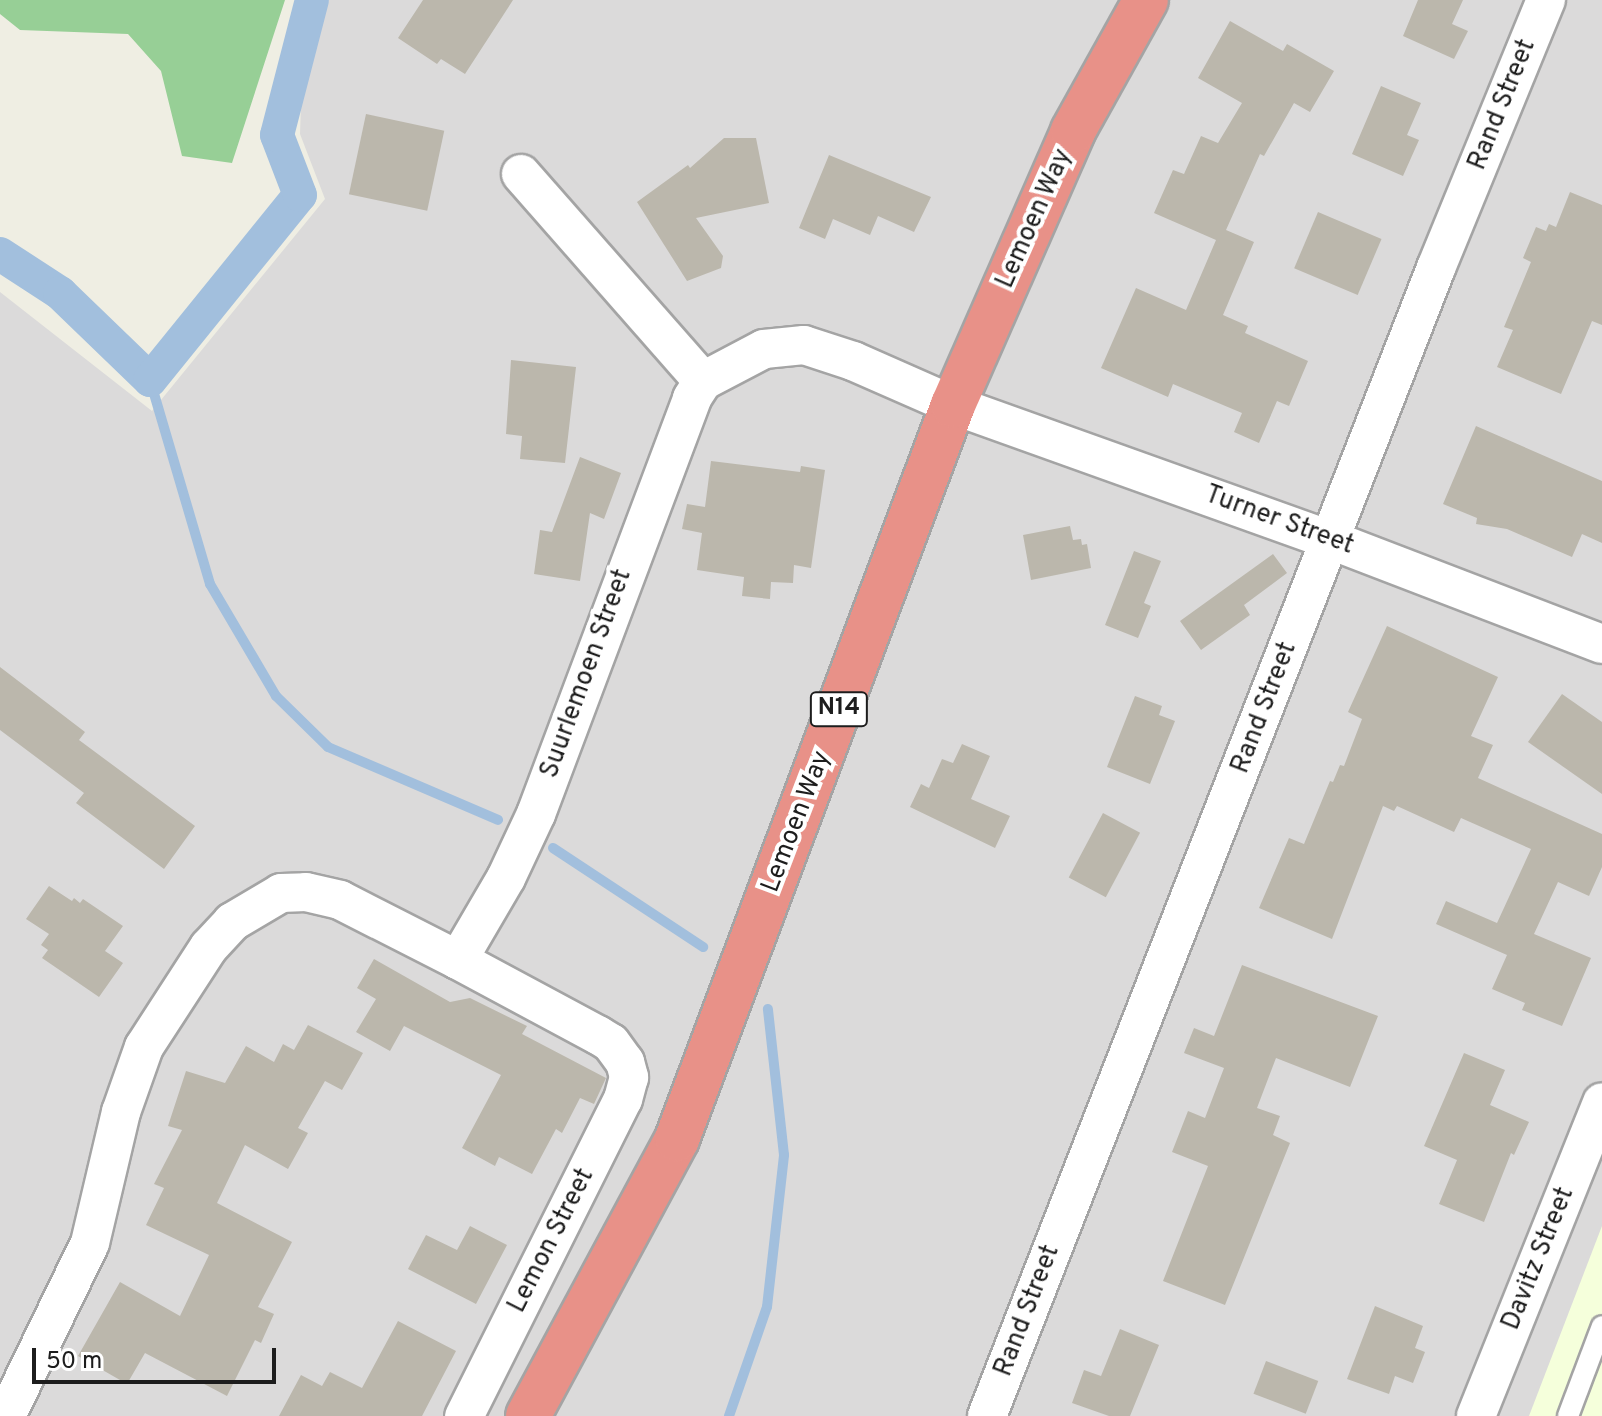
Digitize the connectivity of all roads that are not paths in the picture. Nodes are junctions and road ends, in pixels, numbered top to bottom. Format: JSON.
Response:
{"nodes":[{"id":1,"x":1146,"y":0,"type":"edge"},
{"id":2,"x":1546,"y":0,"type":"edge"},
{"id":3,"x":521,"y":174,"type":"dead end"},
{"id":4,"x":703,"y":381,"type":"junction"},
{"id":5,"x":953,"y":405,"type":"junction"},
{"id":6,"x":1331,"y":540,"type":"junction"},
{"id":7,"x":1602,"y":644,"type":"edge"},
{"id":8,"x":458,"y":960,"type":"junction"},
{"id":9,"x":1602,"y":1102,"type":"edge"},
{"id":10,"x":1602,"y":1326,"type":"edge"},
{"id":11,"x":6,"y":1416,"type":"edge"},
{"id":12,"x":464,"y":1416,"type":"edge"},
{"id":13,"x":528,"y":1416,"type":"edge"},
{"id":14,"x":987,"y":1416,"type":"edge"},
{"id":15,"x":1476,"y":1416,"type":"edge"},
{"id":16,"x":1568,"y":1416,"type":"edge"}],
"edges":[{"from":1,"to":5,"type":"highway","name":"Lemoen Way","number":"N14"},
{"from":2,"to":6,"type":"street","name":"Rand Street"},
{"from":3,"to":4,"type":"street"},
{"from":4,"to":5,"type":"street"},
{"from":4,"to":8,"type":"street","name":"Suurlemoen Street"},
{"from":5,"to":6,"type":"street","name":"Turner Street"},
{"from":5,"to":13,"type":"highway","name":"Lemoen Way","number":"N14"},
{"from":6,"to":7,"type":"street","name":"Turner Street"},
{"from":6,"to":14,"type":"street","name":"Rand Street"},
{"from":8,"to":11,"type":"street"},
{"from":8,"to":12,"type":"street","name":"Lemon Street"},
{"from":9,"to":15,"type":"street","name":"Davitz Street"},
{"from":10,"to":16,"type":"lane"}]}
